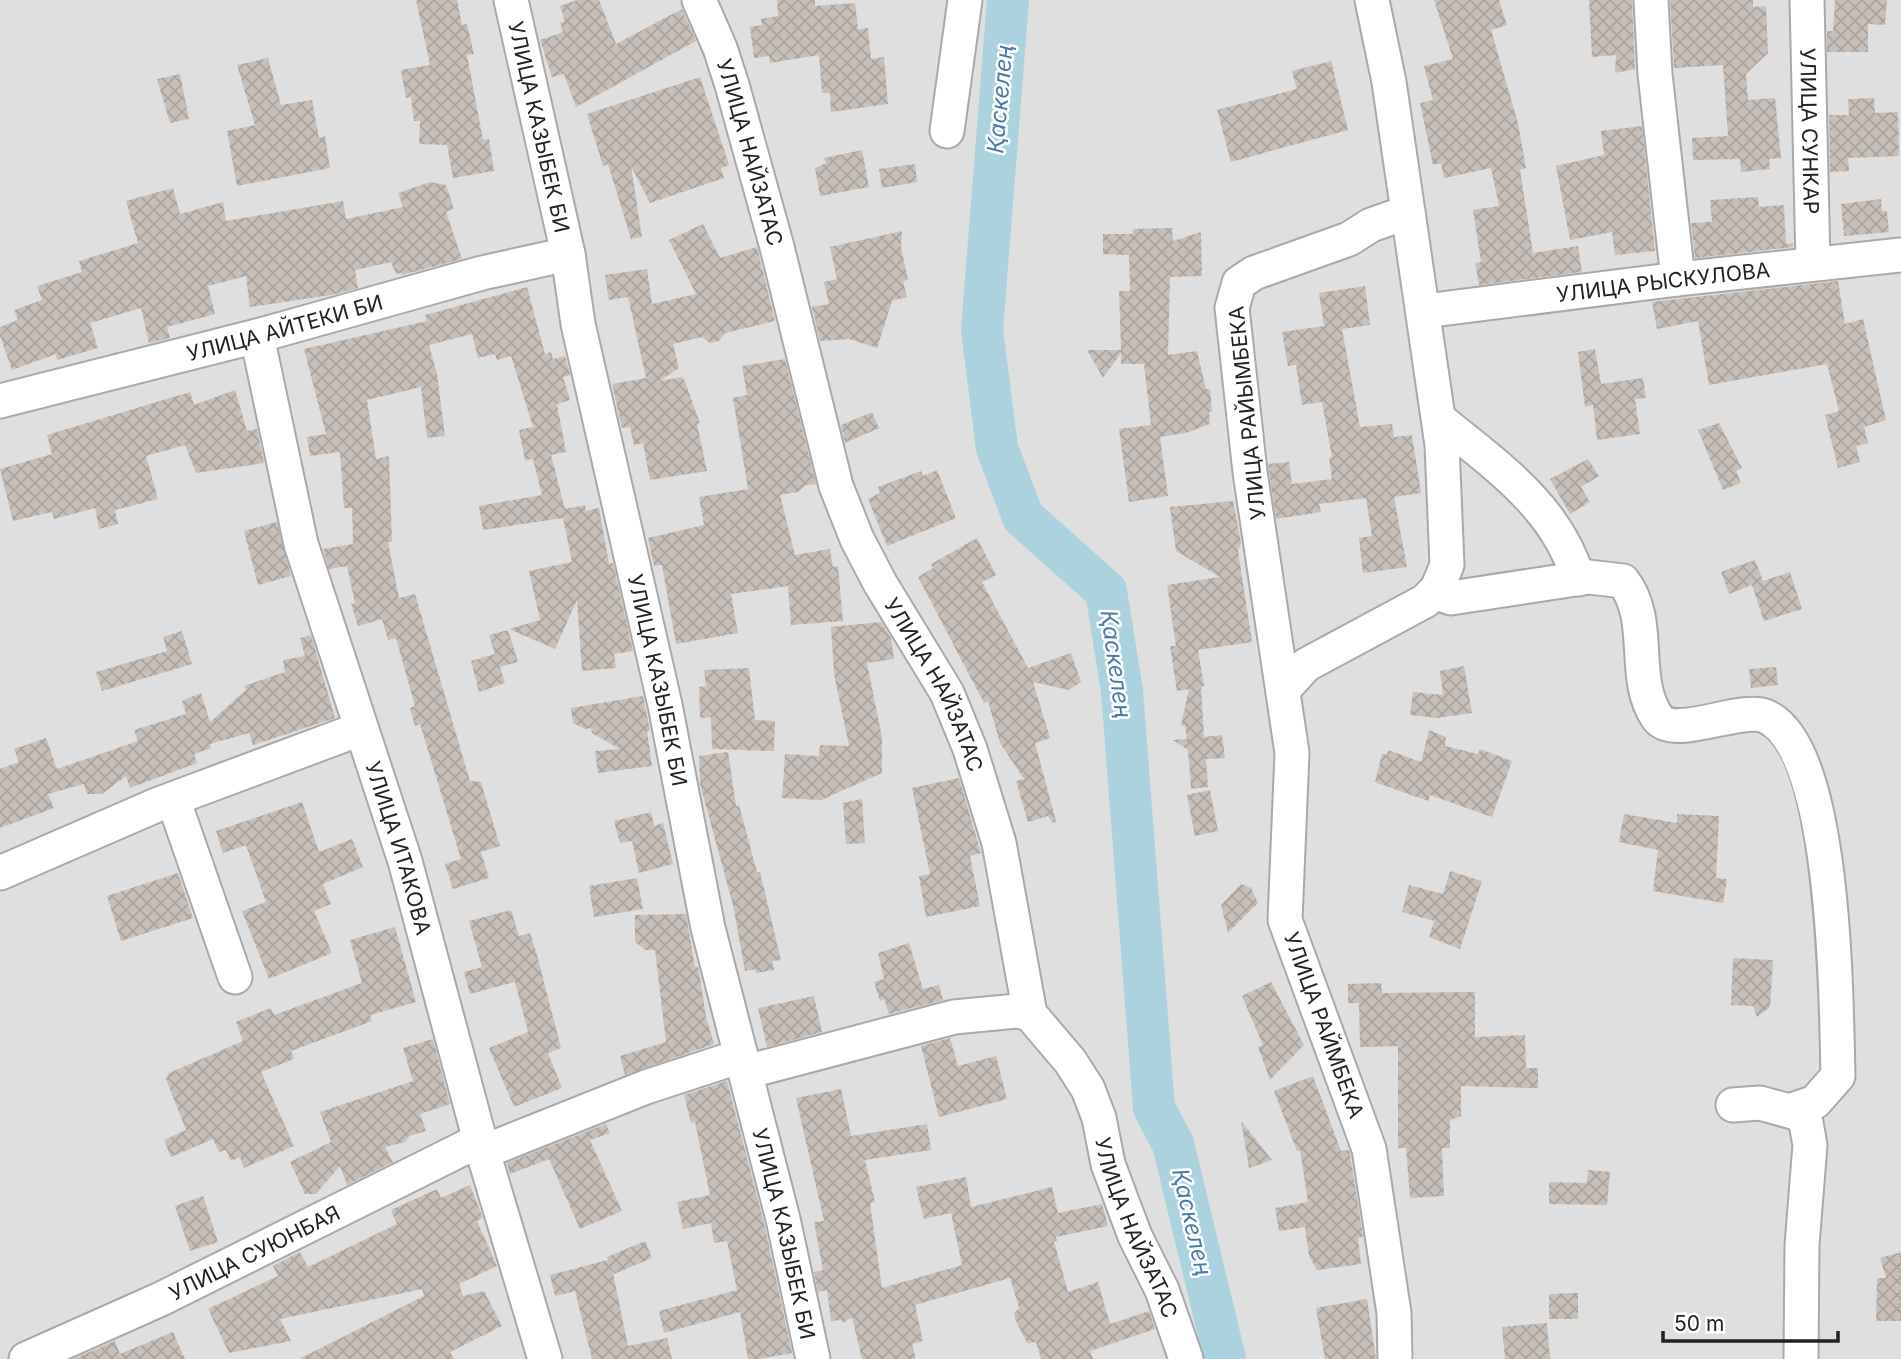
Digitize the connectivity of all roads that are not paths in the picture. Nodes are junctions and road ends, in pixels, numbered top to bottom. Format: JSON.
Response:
{"nodes":[{"id":1,"x":511,"y":0,"type":"edge"},
{"id":2,"x":699,"y":0,"type":"edge"},
{"id":3,"x":965,"y":0,"type":"edge"},
{"id":4,"x":1372,"y":0,"type":"edge"},
{"id":5,"x":1651,"y":0,"type":"edge"},
{"id":6,"x":1807,"y":0,"type":"edge"},
{"id":7,"x":947,"y":131,"type":"dead end"},
{"id":8,"x":1408,"y":212,"type":"junction"},
{"id":9,"x":568,"y":254,"type":"junction"},
{"id":10,"x":1901,"y":255,"type":"edge"},
{"id":11,"x":1813,"y":264,"type":"junction"},
{"id":12,"x":1678,"y":279,"type":"junction"},
{"id":13,"x":1425,"y":311,"type":"junction"},
{"id":14,"x":257,"y":336,"type":"junction"},
{"id":15,"x":0,"y":401,"type":"edge"},
{"id":16,"x":1439,"y":419,"type":"junction"},
{"id":17,"x":1578,"y":579,"type":"junction"},
{"id":18,"x":1434,"y":592,"type":"junction"},
{"id":19,"x":1283,"y":690,"type":"junction"},
{"id":20,"x":360,"y":729,"type":"junction"},
{"id":21,"x":173,"y":799,"type":"junction"},
{"id":22,"x":0,"y":873,"type":"edge"},
{"id":23,"x":235,"y":977,"type":"dead end"},
{"id":24,"x":1030,"y":1014,"type":"junction"},
{"id":25,"x":744,"y":1064,"type":"junction"},
{"id":26,"x":1733,"y":1105,"type":"dead end"},
{"id":27,"x":1789,"y":1111,"type":"junction"},
{"id":28,"x":481,"y":1146,"type":"junction"},
{"id":29,"x":26,"y":1359,"type":"edge"},
{"id":30,"x":545,"y":1359,"type":"edge"},
{"id":31,"x":813,"y":1359,"type":"edge"},
{"id":32,"x":1186,"y":1359,"type":"edge"},
{"id":33,"x":1395,"y":1359,"type":"edge"},
{"id":34,"x":1801,"y":1359,"type":"edge"}],
"edges":[{"from":1,"to":9,"type":"street","name":"УЛИЦА КАЗЫБЕК БИ"},
{"from":2,"to":24,"type":"street","name":"УЛИЦА НАЙЗАТАС"},
{"from":3,"to":7,"type":"street"},
{"from":4,"to":8,"type":"street"},
{"from":5,"to":12,"type":"street"},
{"from":6,"to":11,"type":"street","name":"УЛИЦА СУНКАР"},
{"from":8,"to":13,"type":"street"},
{"from":8,"to":19,"type":"street","name":"УЛИЦА РАЙЫМБЕКА"},
{"from":9,"to":14,"type":"street","name":"УЛИЦА АЙТЕКИ БИ"},
{"from":9,"to":25,"type":"street","name":"УЛИЦА КАЗЫБЕК БИ"},
{"from":10,"to":11,"type":"street","name":"УЛИЦА РЫСКУЛОВА"},
{"from":11,"to":12,"type":"street","name":"УЛИЦА РЫСКУЛОВА"},
{"from":12,"to":13,"type":"street","name":"УЛИЦА РЫСКУЛОВА"},
{"from":13,"to":16,"type":"street"},
{"from":14,"to":15,"type":"street","name":"УЛИЦА АЙТЕКИ БИ"},
{"from":14,"to":20,"type":"street","name":"УЛИЦА ИТАКОВА"},
{"from":16,"to":17,"type":"street"},
{"from":16,"to":18,"type":"street"},
{"from":17,"to":18,"type":"street"},
{"from":17,"to":27,"type":"street"},
{"from":18,"to":19,"type":"street"},
{"from":19,"to":33,"type":"street","name":"УЛИЦА РАЙМБЕКА"},
{"from":20,"to":21,"type":"street"},
{"from":20,"to":28,"type":"street","name":"УЛИЦА ИТАКОВА"},
{"from":21,"to":22,"type":"street"},
{"from":21,"to":23,"type":"street"},
{"from":24,"to":25,"type":"street","name":"УЛИЦА СУЮНБАЯ"},
{"from":24,"to":32,"type":"street","name":"УЛИЦА НАЙЗАТАС"},
{"from":25,"to":28,"type":"street","name":"УЛИЦА СУЮНБАЯ"},
{"from":25,"to":31,"type":"street","name":"УЛИЦА КАЗЫБЕК БИ"},
{"from":26,"to":27,"type":"street"},
{"from":27,"to":34,"type":"street"},
{"from":28,"to":29,"type":"street","name":"УЛИЦА СУЮНБАЯ"},
{"from":28,"to":30,"type":"street","name":"УЛИЦА ИТАКОВА"}]}
